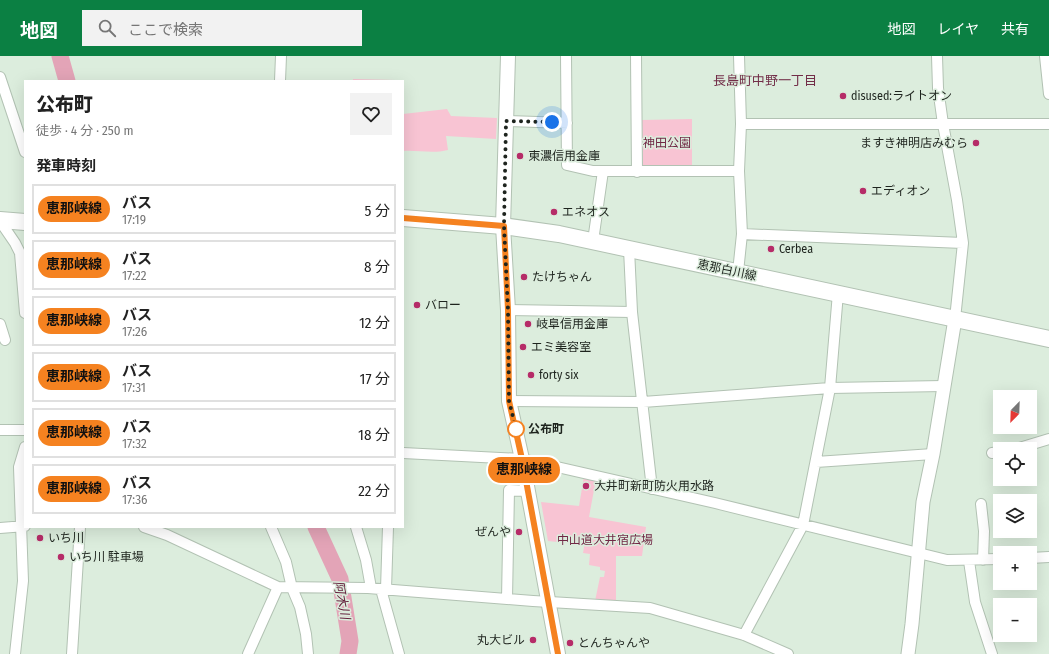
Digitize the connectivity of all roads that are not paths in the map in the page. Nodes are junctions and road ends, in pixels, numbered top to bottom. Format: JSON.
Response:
{"nodes":[{"id":1,"x":280,"y":56,"type":"edge"},
{"id":2,"x":508,"y":56,"type":"edge"},
{"id":3,"x":566,"y":56,"type":"edge"},
{"id":4,"x":636,"y":56,"type":"edge"},
{"id":5,"x":739,"y":56,"type":"edge"},
{"id":6,"x":937,"y":56,"type":"edge"},
{"id":7,"x":1045,"y":56,"type":"edge"},
{"id":8,"x":0,"y":77,"type":"edge"},
{"id":9,"x":280,"y":80,"type":"edge"},
{"id":10,"x":1049,"y":94,"type":"edge"},
{"id":11,"x":506,"y":121,"type":"junction"},
{"id":12,"x":567,"y":123,"type":"junction"},
{"id":13,"x":741,"y":124,"type":"junction"},
{"id":14,"x":943,"y":124,"type":"junction"},
{"id":15,"x":1049,"y":124,"type":"edge"},
{"id":16,"x":24,"y":149,"type":"edge"},
{"id":17,"x":603,"y":171,"type":"junction"},
{"id":18,"x":739,"y":171,"type":"junction"},
{"id":19,"x":637,"y":172,"type":"junction"},
{"id":20,"x":404,"y":218,"type":"edge"},
{"id":21,"x":0,"y":221,"type":"edge"},
{"id":22,"x":24,"y":222,"type":"edge"},
{"id":23,"x":504,"y":226,"type":"junction"},
{"id":24,"x":742,"y":234,"type":"junction"},
{"id":25,"x":593,"y":241,"type":"junction"},
{"id":26,"x":963,"y":243,"type":"junction"},
{"id":27,"x":629,"y":249,"type":"junction"},
{"id":28,"x":738,"y":272,"type":"junction"},
{"id":29,"x":838,"y":293,"type":"junction"},
{"id":30,"x":24,"y":301,"type":"edge"},
{"id":31,"x":508,"y":310,"type":"junction"},
{"id":32,"x":632,"y":312,"type":"junction"},
{"id":33,"x":955,"y":319,"type":"junction"},
{"id":34,"x":0,"y":324,"type":"edge"},
{"id":35,"x":1049,"y":339,"type":"edge"},
{"id":36,"x":5,"y":340,"type":"dead end"},
{"id":37,"x":943,"y":386,"type":"junction"},
{"id":38,"x":830,"y":388,"type":"junction"},
{"id":39,"x":509,"y":401,"type":"junction"},
{"id":40,"x":643,"y":402,"type":"junction"},
{"id":41,"x":0,"y":430,"type":"edge"},
{"id":42,"x":24,"y":430,"type":"edge"},
{"id":43,"x":1049,"y":439,"type":"edge"},
{"id":44,"x":1037,"y":443,"type":"edge"},
{"id":45,"x":24,"y":450,"type":"edge"},
{"id":46,"x":404,"y":453,"type":"edge"},
{"id":47,"x":933,"y":454,"type":"junction"},
{"id":48,"x":522,"y":459,"type":"junction"},
{"id":49,"x":816,"y":462,"type":"junction"},
{"id":50,"x":652,"y":488,"type":"junction"},
{"id":51,"x":528,"y":491,"type":"junction"},
{"id":52,"x":981,"y":504,"type":"dead end"},
{"id":53,"x":803,"y":525,"type":"junction"},
{"id":54,"x":23,"y":526,"type":"edge"},
{"id":55,"x":0,"y":528,"type":"edge"},
{"id":56,"x":80,"y":528,"type":"edge"},
{"id":57,"x":149,"y":528,"type":"edge"},
{"id":58,"x":271,"y":528,"type":"edge"},
{"id":59,"x":356,"y":528,"type":"edge"},
{"id":60,"x":388,"y":528,"type":"edge"},
{"id":61,"x":169,"y":531,"type":"edge"},
{"id":62,"x":918,"y":552,"type":"junction"},
{"id":63,"x":1049,"y":557,"type":"edge"},
{"id":64,"x":1037,"y":558,"type":"edge"},
{"id":65,"x":993,"y":559,"type":"edge"},
{"id":66,"x":983,"y":560,"type":"junction"},
{"id":67,"x":969,"y":561,"type":"junction"},
{"id":68,"x":278,"y":587,"type":"junction"},
{"id":69,"x":292,"y":588,"type":"junction"},
{"id":70,"x":370,"y":588,"type":"junction"},
{"id":71,"x":386,"y":589,"type":"junction"},
{"id":72,"x":507,"y":599,"type":"junction"},
{"id":73,"x":548,"y":602,"type":"junction"},
{"id":74,"x":744,"y":635,"type":"junction"},
{"id":75,"x":15,"y":654,"type":"edge"},
{"id":76,"x":72,"y":654,"type":"edge"},
{"id":77,"x":248,"y":654,"type":"edge"},
{"id":78,"x":308,"y":654,"type":"edge"},
{"id":79,"x":399,"y":654,"type":"edge"},
{"id":80,"x":558,"y":654,"type":"edge"},
{"id":81,"x":788,"y":654,"type":"edge"},
{"id":82,"x":908,"y":654,"type":"edge"},
{"id":83,"x":992,"y":654,"type":"edge"}],
"edges":[{"from":1,"to":9,"type":"street"},
{"from":2,"to":11,"type":"main road"},
{"from":3,"to":12,"type":"street"},
{"from":4,"to":19,"type":"street"},
{"from":5,"to":13,"type":"street"},
{"from":6,"to":14,"type":"street"},
{"from":7,"to":10,"type":"street"},
{"from":8,"to":16,"type":"street"},
{"from":11,"to":12,"type":"street"},
{"from":11,"to":23,"type":"main road"},
{"from":12,"to":17,"type":"street"},
{"from":13,"to":14,"type":"street"},
{"from":13,"to":18,"type":"street"},
{"from":14,"to":15,"type":"street"},
{"from":14,"to":26,"type":"street"},
{"from":17,"to":19,"type":"street"},
{"from":17,"to":25,"type":"street"},
{"from":18,"to":19,"type":"street"},
{"from":18,"to":24,"type":"street"},
{"from":20,"to":23,"type":"main road","name":"恵那白川線"},
{"from":21,"to":22,"type":"main road"},
{"from":21,"to":30,"type":"street"},
{"from":23,"to":25,"type":"main road","name":"恵那白川線"},
{"from":23,"to":31,"type":"main road"},
{"from":24,"to":26,"type":"street"},
{"from":24,"to":28,"type":"street"},
{"from":25,"to":27,"type":"main road","name":"恵那白川線"},
{"from":26,"to":33,"type":"street"},
{"from":27,"to":28,"type":"main road","name":"恵那白川線"},
{"from":27,"to":32,"type":"street"},
{"from":28,"to":29,"type":"main road","name":"恵那白川線"},
{"from":29,"to":33,"type":"main road","name":"恵那白川線"},
{"from":29,"to":38,"type":"street"},
{"from":31,"to":32,"type":"street"},
{"from":31,"to":39,"type":"main road"},
{"from":32,"to":40,"type":"street"},
{"from":33,"to":35,"type":"main road","name":"恵那白川線"},
{"from":33,"to":37,"type":"street"},
{"from":34,"to":36,"type":"street"},
{"from":37,"to":38,"type":"street"},
{"from":37,"to":47,"type":"street"},
{"from":38,"to":40,"type":"street"},
{"from":38,"to":49,"type":"street"},
{"from":39,"to":40,"type":"street"},
{"from":39,"to":48,"type":"main road"},
{"from":40,"to":50,"type":"street"},
{"from":41,"to":42,"type":"street"},
{"from":43,"to":44,"type":"street"},
{"from":45,"to":54,"type":"street"},
{"from":46,"to":48,"type":"street"},
{"from":47,"to":49,"type":"street"},
{"from":47,"to":62,"type":"street"},
{"from":48,"to":50,"type":"street"},
{"from":48,"to":51,"type":"main road"},
{"from":49,"to":53,"type":"street"},
{"from":50,"to":53,"type":"street"},
{"from":51,"to":72,"type":"street"},
{"from":51,"to":73,"type":"main road"},
{"from":52,"to":66,"type":"street"},
{"from":53,"to":62,"type":"street"},
{"from":53,"to":74,"type":"street"},
{"from":54,"to":55,"type":"street"},
{"from":54,"to":75,"type":"street"},
{"from":56,"to":76,"type":"street"},
{"from":57,"to":61,"type":"street"},
{"from":58,"to":69,"type":"street"},
{"from":59,"to":70,"type":"street"},
{"from":60,"to":71,"type":"street"},
{"from":61,"to":68,"type":"street"},
{"from":62,"to":67,"type":"street"},
{"from":62,"to":82,"type":"street"},
{"from":63,"to":64,"type":"street"},
{"from":65,"to":66,"type":"street"},
{"from":66,"to":67,"type":"street"},
{"from":67,"to":83,"type":"street"},
{"from":68,"to":69,"type":"street"},
{"from":68,"to":77,"type":"street"},
{"from":69,"to":70,"type":"street"},
{"from":69,"to":78,"type":"street"},
{"from":70,"to":71,"type":"street"},
{"from":71,"to":72,"type":"street"},
{"from":71,"to":79,"type":"street"},
{"from":72,"to":73,"type":"street"},
{"from":73,"to":74,"type":"street"},
{"from":73,"to":80,"type":"main road"},
{"from":74,"to":81,"type":"street"}]}
